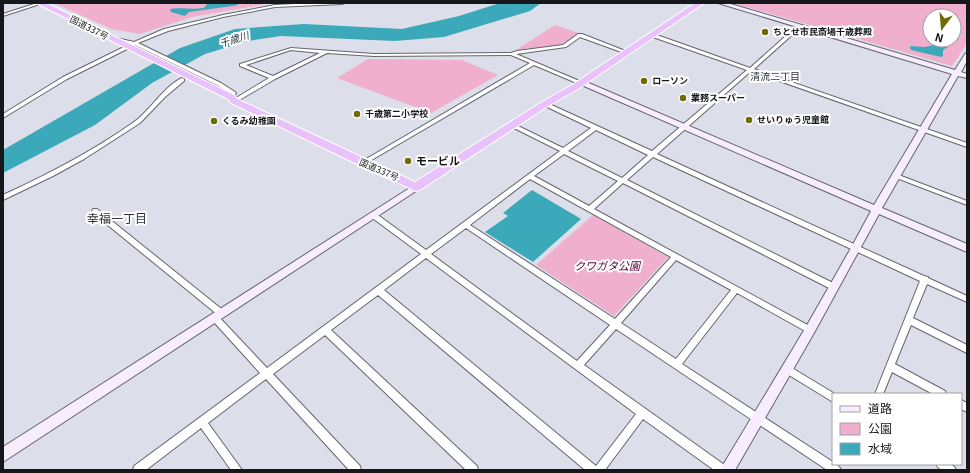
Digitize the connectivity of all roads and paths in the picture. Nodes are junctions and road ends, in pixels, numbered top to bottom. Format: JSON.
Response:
{"nodes":[{"id":1,"x":40,"y":3,"type":"edge"},
{"id":2,"x":342,"y":3,"type":"edge"},
{"id":3,"x":700,"y":3,"type":"edge"},
{"id":4,"x":722,"y":3,"type":"edge"},
{"id":5,"x":3,"y":15,"type":"edge"},
{"id":6,"x":800,"y":26,"type":"junction"},
{"id":7,"x":652,"y":35,"type":"junction"},
{"id":8,"x":132,"y":46,"type":"junction"},
{"id":9,"x":326,"y":52,"type":"junction"},
{"id":10,"x":626,"y":52,"type":"junction"},
{"id":11,"x":512,"y":54,"type":"junction"},
{"id":12,"x":966,"y":59,"type":"edge"},
{"id":13,"x":534,"y":63,"type":"junction"},
{"id":14,"x":751,"y":69,"type":"junction"},
{"id":15,"x":962,"y":74,"type":"edge"},
{"id":16,"x":273,"y":78,"type":"junction"},
{"id":17,"x":182,"y":80,"type":"dead end"},
{"id":18,"x":581,"y":83,"type":"junction"},
{"id":19,"x":233,"y":99,"type":"junction"},
{"id":20,"x":545,"y":104,"type":"junction"},
{"id":21,"x":3,"y":116,"type":"edge"},
{"id":22,"x":512,"y":125,"type":"junction"},
{"id":23,"x":596,"y":127,"type":"junction"},
{"id":24,"x":686,"y":127,"type":"junction"},
{"id":25,"x":923,"y":130,"type":"junction"},
{"id":26,"x":967,"y":145,"type":"edge"},
{"id":27,"x":564,"y":151,"type":"junction"},
{"id":28,"x":652,"y":153,"type":"junction"},
{"id":29,"x":363,"y":163,"type":"junction"},
{"id":30,"x":530,"y":176,"type":"junction"},
{"id":31,"x":896,"y":176,"type":"junction"},
{"id":32,"x":622,"y":180,"type":"junction"},
{"id":33,"x":416,"y":187,"type":"junction"},
{"id":34,"x":3,"y":198,"type":"edge"},
{"id":35,"x":966,"y":200,"type":"edge"},
{"id":36,"x":590,"y":209,"type":"junction"},
{"id":37,"x":95,"y":210,"type":"dead end"},
{"id":38,"x":876,"y":210,"type":"junction"},
{"id":39,"x":373,"y":215,"type":"junction"},
{"id":40,"x":466,"y":225,"type":"junction"},
{"id":41,"x":967,"y":248,"type":"edge"},
{"id":42,"x":856,"y":249,"type":"junction"},
{"id":43,"x":425,"y":255,"type":"junction"},
{"id":44,"x":675,"y":257,"type":"junction"},
{"id":45,"x":925,"y":279,"type":"junction"},
{"id":46,"x":834,"y":287,"type":"junction"},
{"id":47,"x":378,"y":290,"type":"junction"},
{"id":48,"x":735,"y":290,"type":"junction"},
{"id":49,"x":967,"y":299,"type":"edge"},
{"id":50,"x":218,"y":316,"type":"junction"},
{"id":51,"x":909,"y":320,"type":"junction"},
{"id":52,"x":615,"y":323,"type":"junction"},
{"id":53,"x":325,"y":330,"type":"junction"},
{"id":54,"x":810,"y":330,"type":"junction"},
{"id":55,"x":967,"y":349,"type":"edge"},
{"id":56,"x":677,"y":364,"type":"junction"},
{"id":57,"x":578,"y":366,"type":"junction"},
{"id":58,"x":890,"y":366,"type":"junction"},
{"id":59,"x":787,"y":369,"type":"junction"},
{"id":60,"x":268,"y":373,"type":"junction"},
{"id":61,"x":879,"y":393,"type":"edge"},
{"id":62,"x":940,"y":393,"type":"edge"},
{"id":63,"x":832,"y":397,"type":"edge"},
{"id":64,"x":642,"y":413,"type":"junction"},
{"id":65,"x":758,"y":418,"type":"junction"},
{"id":66,"x":202,"y":422,"type":"junction"},
{"id":67,"x":3,"y":455,"type":"edge"},
{"id":68,"x":138,"y":470,"type":"edge"},
{"id":69,"x":237,"y":470,"type":"edge"},
{"id":70,"x":356,"y":470,"type":"edge"},
{"id":71,"x":473,"y":470,"type":"edge"},
{"id":72,"x":593,"y":470,"type":"edge"},
{"id":73,"x":599,"y":470,"type":"edge"},
{"id":74,"x":722,"y":470,"type":"edge"},
{"id":75,"x":727,"y":470,"type":"edge"},
{"id":76,"x":836,"y":470,"type":"edge"}],
"edges":[{"from":1,"to":5,"type":"street"},
{"from":1,"to":8,"type":"highway","name":"国道337号"},
{"from":2,"to":8,"type":"street"},
{"from":3,"to":7,"type":"highway"},
{"from":4,"to":6,"type":"street"},
{"from":6,"to":14,"type":"street"},
{"from":6,"to":15,"type":"street"},
{"from":7,"to":10,"type":"highway"},
{"from":7,"to":14,"type":"street"},
{"from":8,"to":19,"type":"highway","name":"国道337号"},
{"from":8,"to":21,"type":"street"},
{"from":9,"to":11,"type":"street"},
{"from":9,"to":16,"type":"street"},
{"from":9,"to":16,"type":"street"},
{"from":10,"to":11,"type":"street"},
{"from":10,"to":18,"type":"highway"},
{"from":11,"to":13,"type":"street"},
{"from":12,"to":15,"type":"street"},
{"from":13,"to":18,"type":"street"},
{"from":13,"to":29,"type":"street"},
{"from":14,"to":24,"type":"street"},
{"from":14,"to":25,"type":"street"},
{"from":15,"to":25,"type":"street"},
{"from":16,"to":19,"type":"street"},
{"from":17,"to":34,"type":"street"},
{"from":18,"to":20,"type":"highway"},
{"from":18,"to":24,"type":"street"},
{"from":19,"to":29,"type":"highway","name":"国道337号"},
{"from":20,"to":22,"type":"highway"},
{"from":20,"to":23,"type":"street"},
{"from":22,"to":27,"type":"street"},
{"from":22,"to":33,"type":"highway"},
{"from":23,"to":27,"type":"street"},
{"from":23,"to":28,"type":"street"},
{"from":24,"to":28,"type":"street"},
{"from":24,"to":38,"type":"street"},
{"from":25,"to":26,"type":"street"},
{"from":25,"to":31,"type":"street"},
{"from":27,"to":30,"type":"street"},
{"from":27,"to":32,"type":"street"},
{"from":28,"to":32,"type":"street"},
{"from":28,"to":42,"type":"street"},
{"from":29,"to":33,"type":"highway","name":"国道337号"},
{"from":30,"to":36,"type":"street"},
{"from":30,"to":40,"type":"street"},
{"from":31,"to":35,"type":"street"},
{"from":31,"to":38,"type":"street"},
{"from":32,"to":36,"type":"street"},
{"from":32,"to":46,"type":"street"},
{"from":33,"to":39,"type":"street"},
{"from":36,"to":44,"type":"street"},
{"from":37,"to":50,"type":"street"},
{"from":38,"to":41,"type":"street"},
{"from":38,"to":42,"type":"street"},
{"from":39,"to":43,"type":"street"},
{"from":39,"to":50,"type":"street"},
{"from":40,"to":43,"type":"street"},
{"from":40,"to":52,"type":"street"},
{"from":42,"to":45,"type":"street"},
{"from":42,"to":46,"type":"street"},
{"from":43,"to":47,"type":"street"},
{"from":43,"to":57,"type":"street"},
{"from":44,"to":48,"type":"street"},
{"from":44,"to":52,"type":"street"},
{"from":45,"to":49,"type":"street"},
{"from":45,"to":51,"type":"street"},
{"from":46,"to":54,"type":"street"},
{"from":47,"to":53,"type":"street"},
{"from":47,"to":72,"type":"street"},
{"from":48,"to":54,"type":"street"},
{"from":48,"to":56,"type":"street"},
{"from":50,"to":60,"type":"street"},
{"from":50,"to":67,"type":"street"},
{"from":51,"to":55,"type":"street"},
{"from":51,"to":58,"type":"street"},
{"from":52,"to":56,"type":"street"},
{"from":52,"to":57,"type":"street"},
{"from":53,"to":60,"type":"street"},
{"from":53,"to":71,"type":"street"},
{"from":54,"to":59,"type":"street"},
{"from":56,"to":65,"type":"street"},
{"from":57,"to":64,"type":"street"},
{"from":58,"to":61,"type":"street"},
{"from":58,"to":62,"type":"street"},
{"from":59,"to":63,"type":"street"},
{"from":59,"to":65,"type":"street"},
{"from":60,"to":66,"type":"street"},
{"from":60,"to":70,"type":"street"},
{"from":64,"to":73,"type":"street"},
{"from":64,"to":74,"type":"street"},
{"from":65,"to":75,"type":"street"},
{"from":65,"to":76,"type":"street"},
{"from":66,"to":68,"type":"street"},
{"from":66,"to":69,"type":"street"}]}
